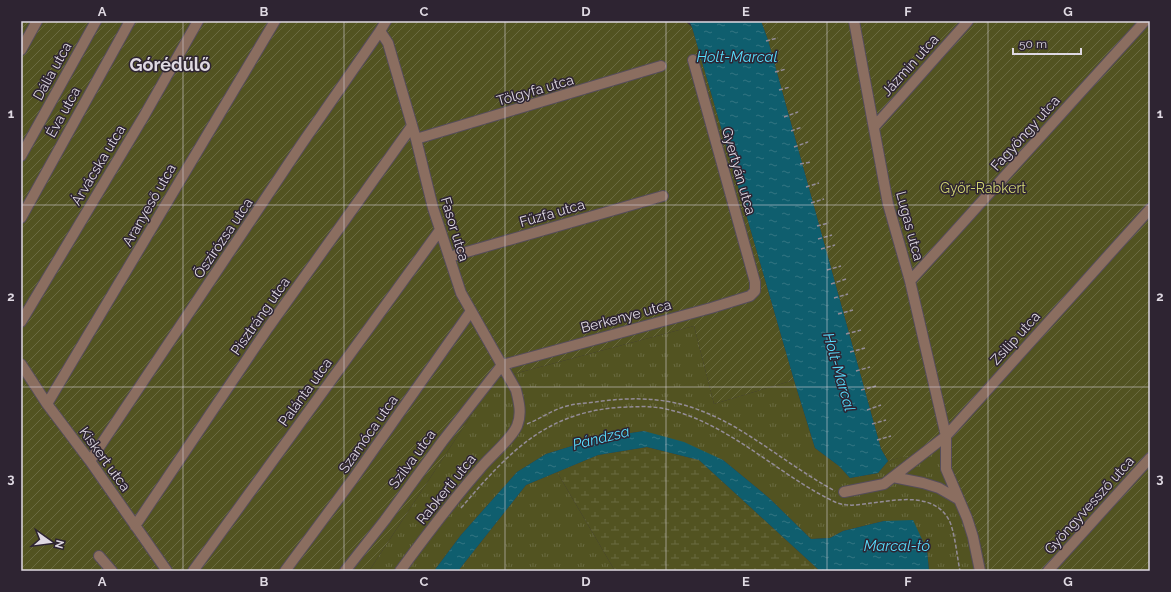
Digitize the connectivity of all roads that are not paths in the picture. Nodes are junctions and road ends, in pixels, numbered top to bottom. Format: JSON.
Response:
{"nodes":[{"id":1,"x":37,"y":21,"type":"edge"},
{"id":2,"x":96,"y":21,"type":"edge"},
{"id":3,"x":130,"y":21,"type":"edge"},
{"id":4,"x":198,"y":21,"type":"edge"},
{"id":5,"x":275,"y":21,"type":"edge"},
{"id":6,"x":386,"y":21,"type":"edge"},
{"id":7,"x":854,"y":21,"type":"edge"},
{"id":8,"x":968,"y":21,"type":"edge"},
{"id":9,"x":1146,"y":21,"type":"edge"},
{"id":10,"x":380,"y":31,"type":"junction"},
{"id":11,"x":21,"y":50,"type":"edge"},
{"id":12,"x":693,"y":60,"type":"dead end"},
{"id":13,"x":661,"y":66,"type":"dead end"},
{"id":14,"x":412,"y":126,"type":"junction"},
{"id":15,"x":874,"y":127,"type":"junction"},
{"id":16,"x":416,"y":139,"type":"junction"},
{"id":17,"x":21,"y":156,"type":"edge"},
{"id":18,"x":663,"y":196,"type":"dead end"},
{"id":19,"x":1150,"y":209,"type":"edge"},
{"id":20,"x":21,"y":218,"type":"edge"},
{"id":21,"x":440,"y":230,"type":"junction"},
{"id":22,"x":449,"y":257,"type":"junction"},
{"id":23,"x":910,"y":281,"type":"junction"},
{"id":24,"x":755,"y":291,"type":"joint"},
{"id":25,"x":471,"y":311,"type":"junction"},
{"id":26,"x":21,"y":322,"type":"edge"},
{"id":27,"x":21,"y":364,"type":"edge"},
{"id":28,"x":502,"y":365,"type":"junction"},
{"id":29,"x":47,"y":404,"type":"junction"},
{"id":30,"x":517,"y":426,"type":"joint"},
{"id":31,"x":946,"y":436,"type":"junction"},
{"id":32,"x":1150,"y":458,"type":"edge"},
{"id":33,"x":90,"y":461,"type":"junction"},
{"id":34,"x":893,"y":477,"type":"junction"},
{"id":35,"x":844,"y":492,"type":"road end"},
{"id":36,"x":958,"y":499,"type":"junction"},
{"id":37,"x":136,"y":526,"type":"junction"},
{"id":38,"x":99,"y":556,"type":"dead end"},
{"id":39,"x":112,"y":571,"type":"edge"},
{"id":40,"x":167,"y":571,"type":"edge"},
{"id":41,"x":193,"y":571,"type":"edge"},
{"id":42,"x":285,"y":571,"type":"edge"},
{"id":43,"x":345,"y":571,"type":"edge"},
{"id":44,"x":400,"y":571,"type":"edge"},
{"id":45,"x":980,"y":571,"type":"edge"},
{"id":46,"x":1048,"y":571,"type":"edge"}],
"edges":[{"from":1,"to":11,"type":"street"},
{"from":2,"to":17,"type":"street","name":"Dália utca"},
{"from":3,"to":20,"type":"street","name":"Éva utca"},
{"from":4,"to":26,"type":"street","name":"Árvácska utca"},
{"from":5,"to":29,"type":"street","name":"Aranyeső utca"},
{"from":6,"to":10,"type":"street","name":"Őszirózsa utca"},
{"from":7,"to":15,"type":"street","name":"Lugas utca"},
{"from":8,"to":15,"type":"street","name":"Jázmin utca"},
{"from":9,"to":23,"type":"street","name":"Fagyöngy utca"},
{"from":10,"to":14,"type":"street","name":"Fasor utca"},
{"from":10,"to":33,"type":"street","name":"Őszirózsa utca"},
{"from":12,"to":24,"type":"street","name":"Gyertyán utca"},
{"from":13,"to":16,"type":"street","name":"Tölgyfa utca"},
{"from":14,"to":16,"type":"street","name":"Fasor utca"},
{"from":14,"to":37,"type":"street","name":"Pisztráng utca"},
{"from":15,"to":23,"type":"street","name":"Lugas utca"},
{"from":16,"to":21,"type":"street","name":"Fasor utca"},
{"from":18,"to":22,"type":"street","name":"Fűzfa utca"},
{"from":19,"to":31,"type":"street","name":"Zsilip utca"},
{"from":21,"to":22,"type":"street","name":"Fasor utca"},
{"from":21,"to":41,"type":"street","name":"Palánta utca"},
{"from":22,"to":25,"type":"street","name":"Fasor utca"},
{"from":23,"to":31,"type":"street","name":"Lugas utca"},
{"from":24,"to":28,"type":"street","name":"Berkenye utca"},
{"from":25,"to":28,"type":"street","name":"Fasor utca"},
{"from":25,"to":42,"type":"street","name":"Szamóca utca"},
{"from":27,"to":29,"type":"street","name":"Kiskert utca"},
{"from":28,"to":30,"type":"street","name":"Fasor utca"},
{"from":28,"to":43,"type":"street","name":"Szilva utca"},
{"from":29,"to":33,"type":"street","name":"Kiskert utca"},
{"from":30,"to":44,"type":"street","name":"Rabkerti utca"},
{"from":31,"to":34,"type":"street","name":"Zsilip utca"},
{"from":31,"to":36,"type":"street","name":"Lugas utca"},
{"from":32,"to":46,"type":"street","name":"Gyöngyvessző utca"},
{"from":33,"to":37,"type":"street","name":"Kiskert utca"},
{"from":34,"to":35,"type":"street"},
{"from":34,"to":36,"type":"street"},
{"from":36,"to":45,"type":"street"},
{"from":37,"to":40,"type":"street","name":"Kiskert utca"},
{"from":38,"to":39,"type":"street"}]}
